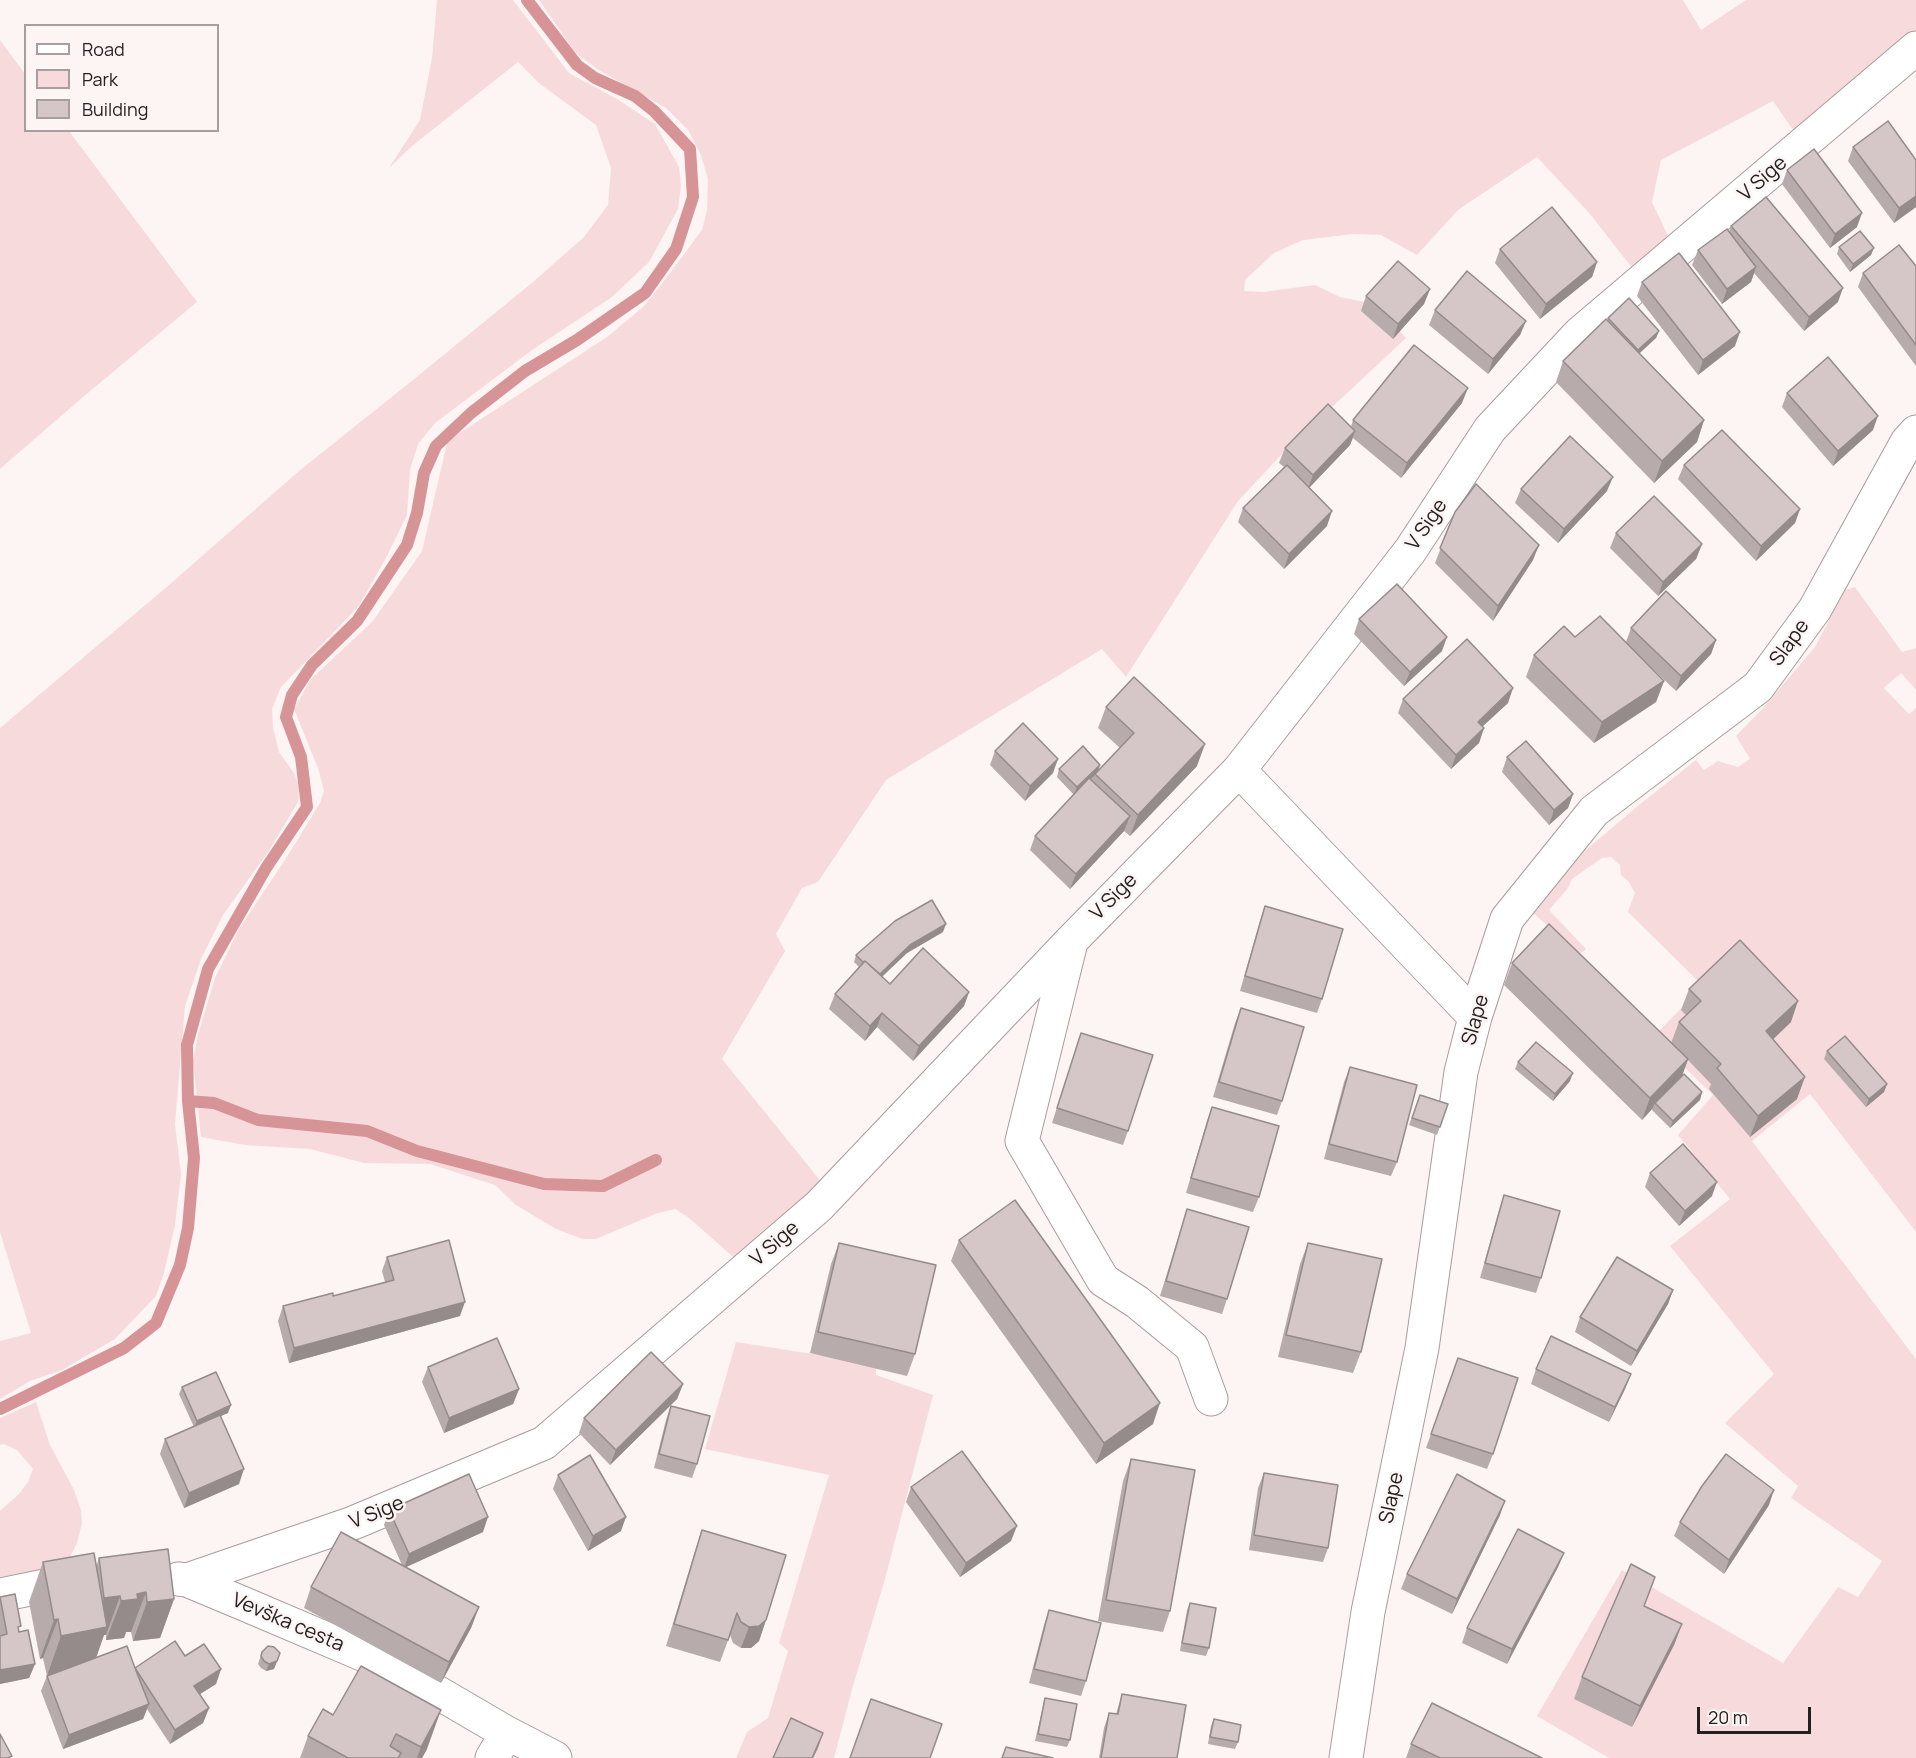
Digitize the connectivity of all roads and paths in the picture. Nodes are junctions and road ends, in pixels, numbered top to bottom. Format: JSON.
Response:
{"nodes":[{"id":1,"x":1916,"y":48,"type":"edge"},
{"id":2,"x":1916,"y":432,"type":"edge"},
{"id":3,"x":1239,"y":770,"type":"junction"},
{"id":4,"x":1071,"y":941,"type":"junction"},
{"id":5,"x":1475,"y":1017,"type":"junction"},
{"id":6,"x":1211,"y":1399,"type":"dead end"},
{"id":7,"x":144,"y":1576,"type":"edge"},
{"id":8,"x":111,"y":1577,"type":"edge"},
{"id":9,"x":187,"y":1580,"type":"junction"},
{"id":10,"x":0,"y":1595,"type":"edge"},
{"id":11,"x":500,"y":1745,"type":"edge"},
{"id":12,"x":555,"y":1758,"type":"edge"},
{"id":13,"x":1346,"y":1758,"type":"edge"}],
"edges":[{"from":1,"to":3,"type":"street","name":"V Sige"},
{"from":2,"to":5,"type":"street","name":"Slape"},
{"from":3,"to":4,"type":"street","name":"V Sige"},
{"from":3,"to":5,"type":"street"},
{"from":4,"to":6,"type":"street"},
{"from":4,"to":9,"type":"street","name":"V Sige"},
{"from":5,"to":13,"type":"street","name":"Slape"},
{"from":7,"to":9,"type":"street","name":"Vevška cesta"},
{"from":8,"to":10,"type":"street"},
{"from":9,"to":11,"type":"street","name":"Vevška cesta"},
{"from":11,"to":12,"type":"street","name":"Vevška cesta"}]}
